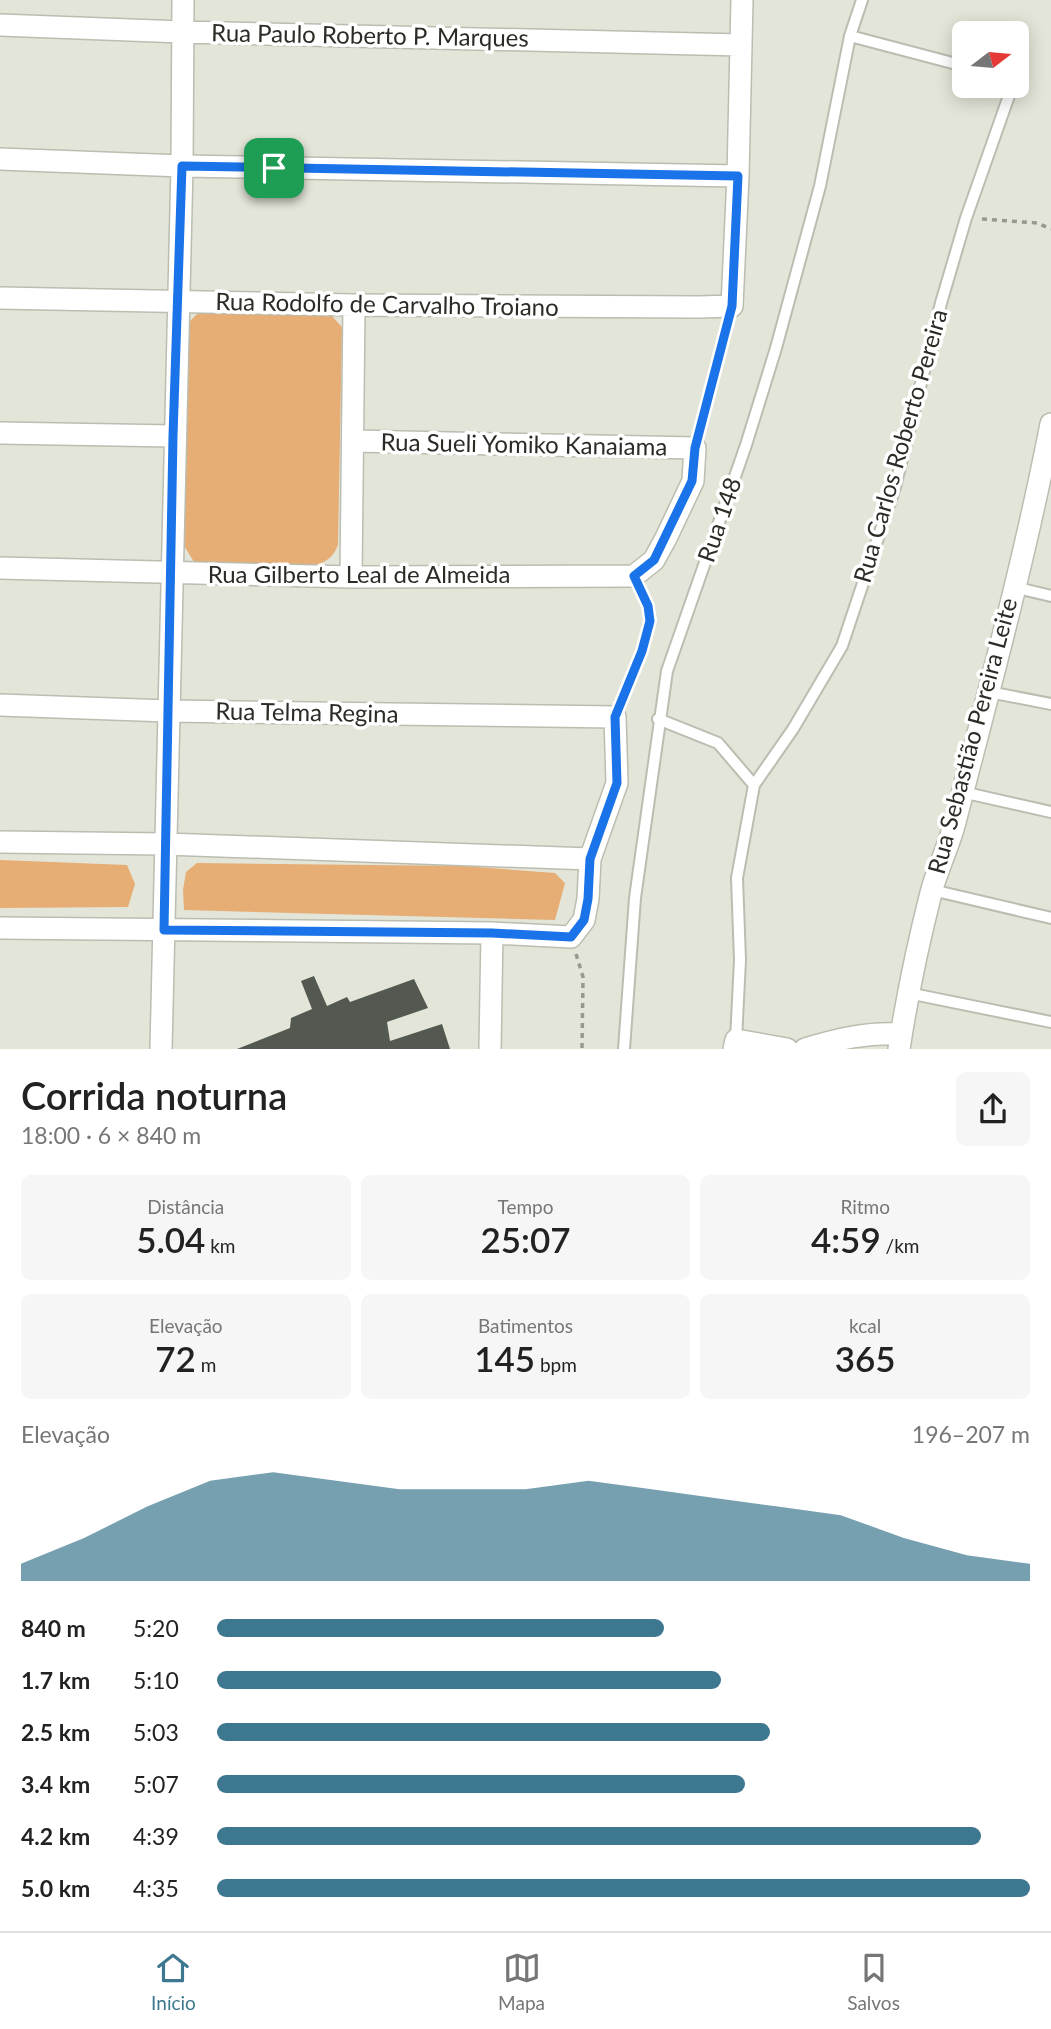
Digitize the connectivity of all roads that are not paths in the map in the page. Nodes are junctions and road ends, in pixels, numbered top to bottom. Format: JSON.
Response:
{"nodes":[{"id":1,"x":183,"y":0,"type":"edge"},
{"id":2,"x":742,"y":0,"type":"edge"},
{"id":3,"x":862,"y":0,"type":"edge"},
{"id":4,"x":0,"y":25,"type":"edge"},
{"id":5,"x":182,"y":32,"type":"junction"},
{"id":6,"x":850,"y":36,"type":"junction"},
{"id":7,"x":741,"y":45,"type":"junction"},
{"id":8,"x":952,"y":63,"type":"edge"},
{"id":9,"x":1008,"y":98,"type":"edge"},
{"id":10,"x":0,"y":159,"type":"edge"},
{"id":11,"x":182,"y":166,"type":"junction"},
{"id":12,"x":738,"y":176,"type":"junction"},
{"id":13,"x":0,"y":298,"type":"edge"},
{"id":14,"x":177,"y":302,"type":"junction"},
{"id":15,"x":354,"y":305,"type":"junction"},
{"id":16,"x":1051,"y":424,"type":"edge"},
{"id":17,"x":0,"y":433,"type":"edge"},
{"id":18,"x":173,"y":436,"type":"junction"},
{"id":19,"x":353,"y":442,"type":"junction"},
{"id":20,"x":1045,"y":487,"type":"edge"},
{"id":21,"x":0,"y":568,"type":"edge"},
{"id":22,"x":171,"y":574,"type":"junction"},
{"id":23,"x":634,"y":576,"type":"joint"},
{"id":24,"x":351,"y":577,"type":"junction"},
{"id":25,"x":1013,"y":587,"type":"junction"},
{"id":26,"x":1051,"y":596,"type":"edge"},
{"id":27,"x":989,"y":692,"type":"junction"},
{"id":28,"x":1051,"y":704,"type":"edge"},
{"id":29,"x":0,"y":705,"type":"edge"},
{"id":30,"x":168,"y":711,"type":"junction"},
{"id":31,"x":658,"y":719,"type":"junction"},
{"id":32,"x":754,"y":785,"type":"junction"},
{"id":33,"x":962,"y":792,"type":"junction"},
{"id":34,"x":1051,"y":812,"type":"edge"},
{"id":35,"x":0,"y":842,"type":"edge"},
{"id":36,"x":166,"y":844,"type":"junction"},
{"id":37,"x":590,"y":859,"type":"junction"},
{"id":38,"x":932,"y":890,"type":"junction"},
{"id":39,"x":1051,"y":918,"type":"edge"},
{"id":40,"x":0,"y":928,"type":"edge"},
{"id":41,"x":164,"y":930,"type":"junction"},
{"id":42,"x":492,"y":933,"type":"junction"},
{"id":43,"x":908,"y":993,"type":"junction"},
{"id":44,"x":1051,"y":1022,"type":"edge"},
{"id":45,"x":900,"y":1042,"type":"edge"},
{"id":46,"x":735,"y":1045,"type":"edge"},
{"id":47,"x":161,"y":1049,"type":"edge"},
{"id":48,"x":490,"y":1049,"type":"edge"},
{"id":49,"x":624,"y":1049,"type":"edge"},
{"id":50,"x":787,"y":1049,"type":"edge"},
{"id":51,"x":805,"y":1049,"type":"edge"}],
"edges":[{"from":1,"to":5,"type":"street"},
{"from":2,"to":7,"type":"street"},
{"from":3,"to":6,"type":"lane","name":"Rua 148"},
{"from":4,"to":5,"type":"street","name":"Rua Paulo Roberto P. Marques"},
{"from":5,"to":7,"type":"street","name":"Rua Paulo Roberto P. Marques"},
{"from":5,"to":11,"type":"street"},
{"from":6,"to":8,"type":"lane"},
{"from":6,"to":31,"type":"lane","name":"Rua 148"},
{"from":7,"to":12,"type":"street"},
{"from":9,"to":32,"type":"lane","name":"Rua Carlos Roberto Pereira"},
{"from":10,"to":11,"type":"street"},
{"from":11,"to":12,"type":"street"},
{"from":11,"to":14,"type":"street"},
{"from":12,"to":15,"type":"street","name":"Rua Rodolfo de Carvalho Troiano"},
{"from":13,"to":14,"type":"street","name":"Rua Rodolfo de Carvalho Troiano"},
{"from":14,"to":15,"type":"street","name":"Rua Rodolfo de Carvalho Troiano"},
{"from":14,"to":18,"type":"street"},
{"from":15,"to":19,"type":"street"},
{"from":16,"to":20,"type":"street","name":"Rua Sebastião Pereira Leite"},
{"from":17,"to":18,"type":"street"},
{"from":18,"to":22,"type":"street"},
{"from":19,"to":23,"type":"street","name":"Rua Sueli Yomiko Kanaiama"},
{"from":19,"to":24,"type":"street"},
{"from":20,"to":25,"type":"street","name":"Rua Sebastião Pereira Leite"},
{"from":21,"to":22,"type":"street","name":"Rua Gilberto Leal de Almeida"},
{"from":22,"to":24,"type":"street","name":"Rua Gilberto Leal de Almeida"},
{"from":22,"to":30,"type":"street"},
{"from":23,"to":24,"type":"street","name":"Rua Gilberto Leal de Almeida"},
{"from":25,"to":26,"type":"lane"},
{"from":25,"to":27,"type":"street","name":"Rua Sebastião Pereira Leite"},
{"from":27,"to":28,"type":"lane"},
{"from":27,"to":33,"type":"street","name":"Rua Sebastião Pereira Leite"},
{"from":29,"to":30,"type":"street","name":"Rua Telma Regina"},
{"from":30,"to":36,"type":"street"},
{"from":30,"to":37,"type":"street","name":"Rua Telma Regina"},
{"from":31,"to":32,"type":"lane"},
{"from":31,"to":49,"type":"lane","name":"Rua 148"},
{"from":32,"to":46,"type":"lane","name":"Rua Carlos Roberto Pereira"},
{"from":33,"to":34,"type":"lane"},
{"from":33,"to":38,"type":"street","name":"Rua Sebastião Pereira Leite"},
{"from":35,"to":36,"type":"street"},
{"from":36,"to":37,"type":"street"},
{"from":36,"to":41,"type":"street"},
{"from":37,"to":42,"type":"street"},
{"from":38,"to":39,"type":"lane"},
{"from":38,"to":43,"type":"street","name":"Rua Sebastião Pereira Leite"},
{"from":40,"to":41,"type":"street"},
{"from":41,"to":42,"type":"street"},
{"from":41,"to":47,"type":"street"},
{"from":42,"to":48,"type":"street"},
{"from":43,"to":44,"type":"lane"},
{"from":43,"to":45,"type":"street","name":"Rua Sebastião Pereira Leite"},
{"from":45,"to":51,"type":"street"},
{"from":46,"to":50,"type":"street"}]}
